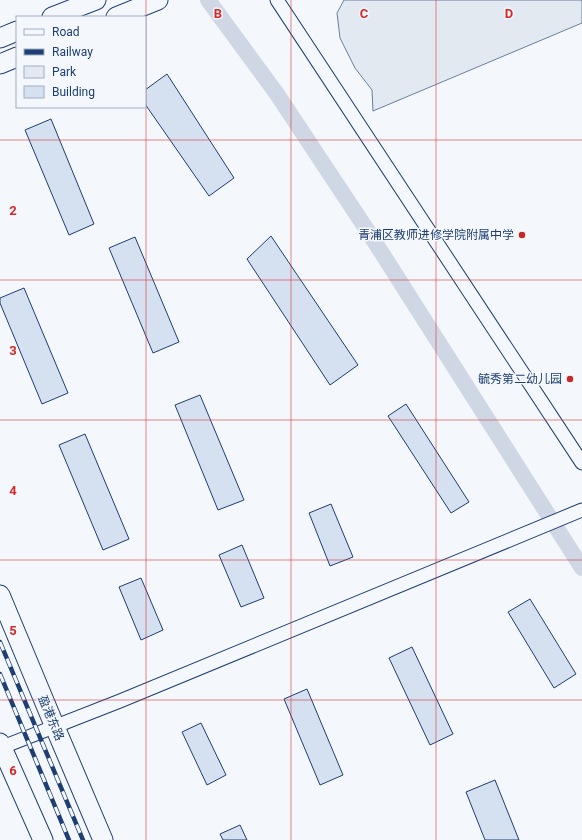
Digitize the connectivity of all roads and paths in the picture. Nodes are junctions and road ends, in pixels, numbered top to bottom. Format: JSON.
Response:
{"nodes":[{"id":1,"x":96,"y":0,"type":"edge"},
{"id":2,"x":158,"y":0,"type":"edge"},
{"id":3,"x":277,"y":0,"type":"edge"},
{"id":4,"x":55,"y":16,"type":"edge"},
{"id":5,"x":118,"y":16,"type":"edge"},
{"id":6,"x":16,"y":31,"type":"edge"},
{"id":7,"x":0,"y":38,"type":"edge"},
{"id":8,"x":16,"y":57,"type":"edge"},
{"id":9,"x":0,"y":64,"type":"edge"},
{"id":10,"x":582,"y":463,"type":"edge"},
{"id":11,"x":579,"y":511,"type":"edge"},
{"id":12,"x":0,"y":595,"type":"edge"},
{"id":13,"x":55,"y":727,"type":"junction"},
{"id":14,"x":1,"y":746,"type":"edge"},
{"id":15,"x":43,"y":840,"type":"edge"},
{"id":16,"x":104,"y":840,"type":"edge"}],
"edges":[{"from":1,"to":4,"type":"main road"},
{"from":2,"to":5,"type":"main road"},
{"from":3,"to":10,"type":"street"},
{"from":6,"to":7,"type":"main road"},
{"from":8,"to":9,"type":"main road"},
{"from":11,"to":13,"type":"street"},
{"from":12,"to":13,"type":"main road","name":"盈港东路"},
{"from":13,"to":14,"type":"street"},
{"from":13,"to":16,"type":"main road","name":"盈港东路"},
{"from":14,"to":15,"type":"main road"}]}
